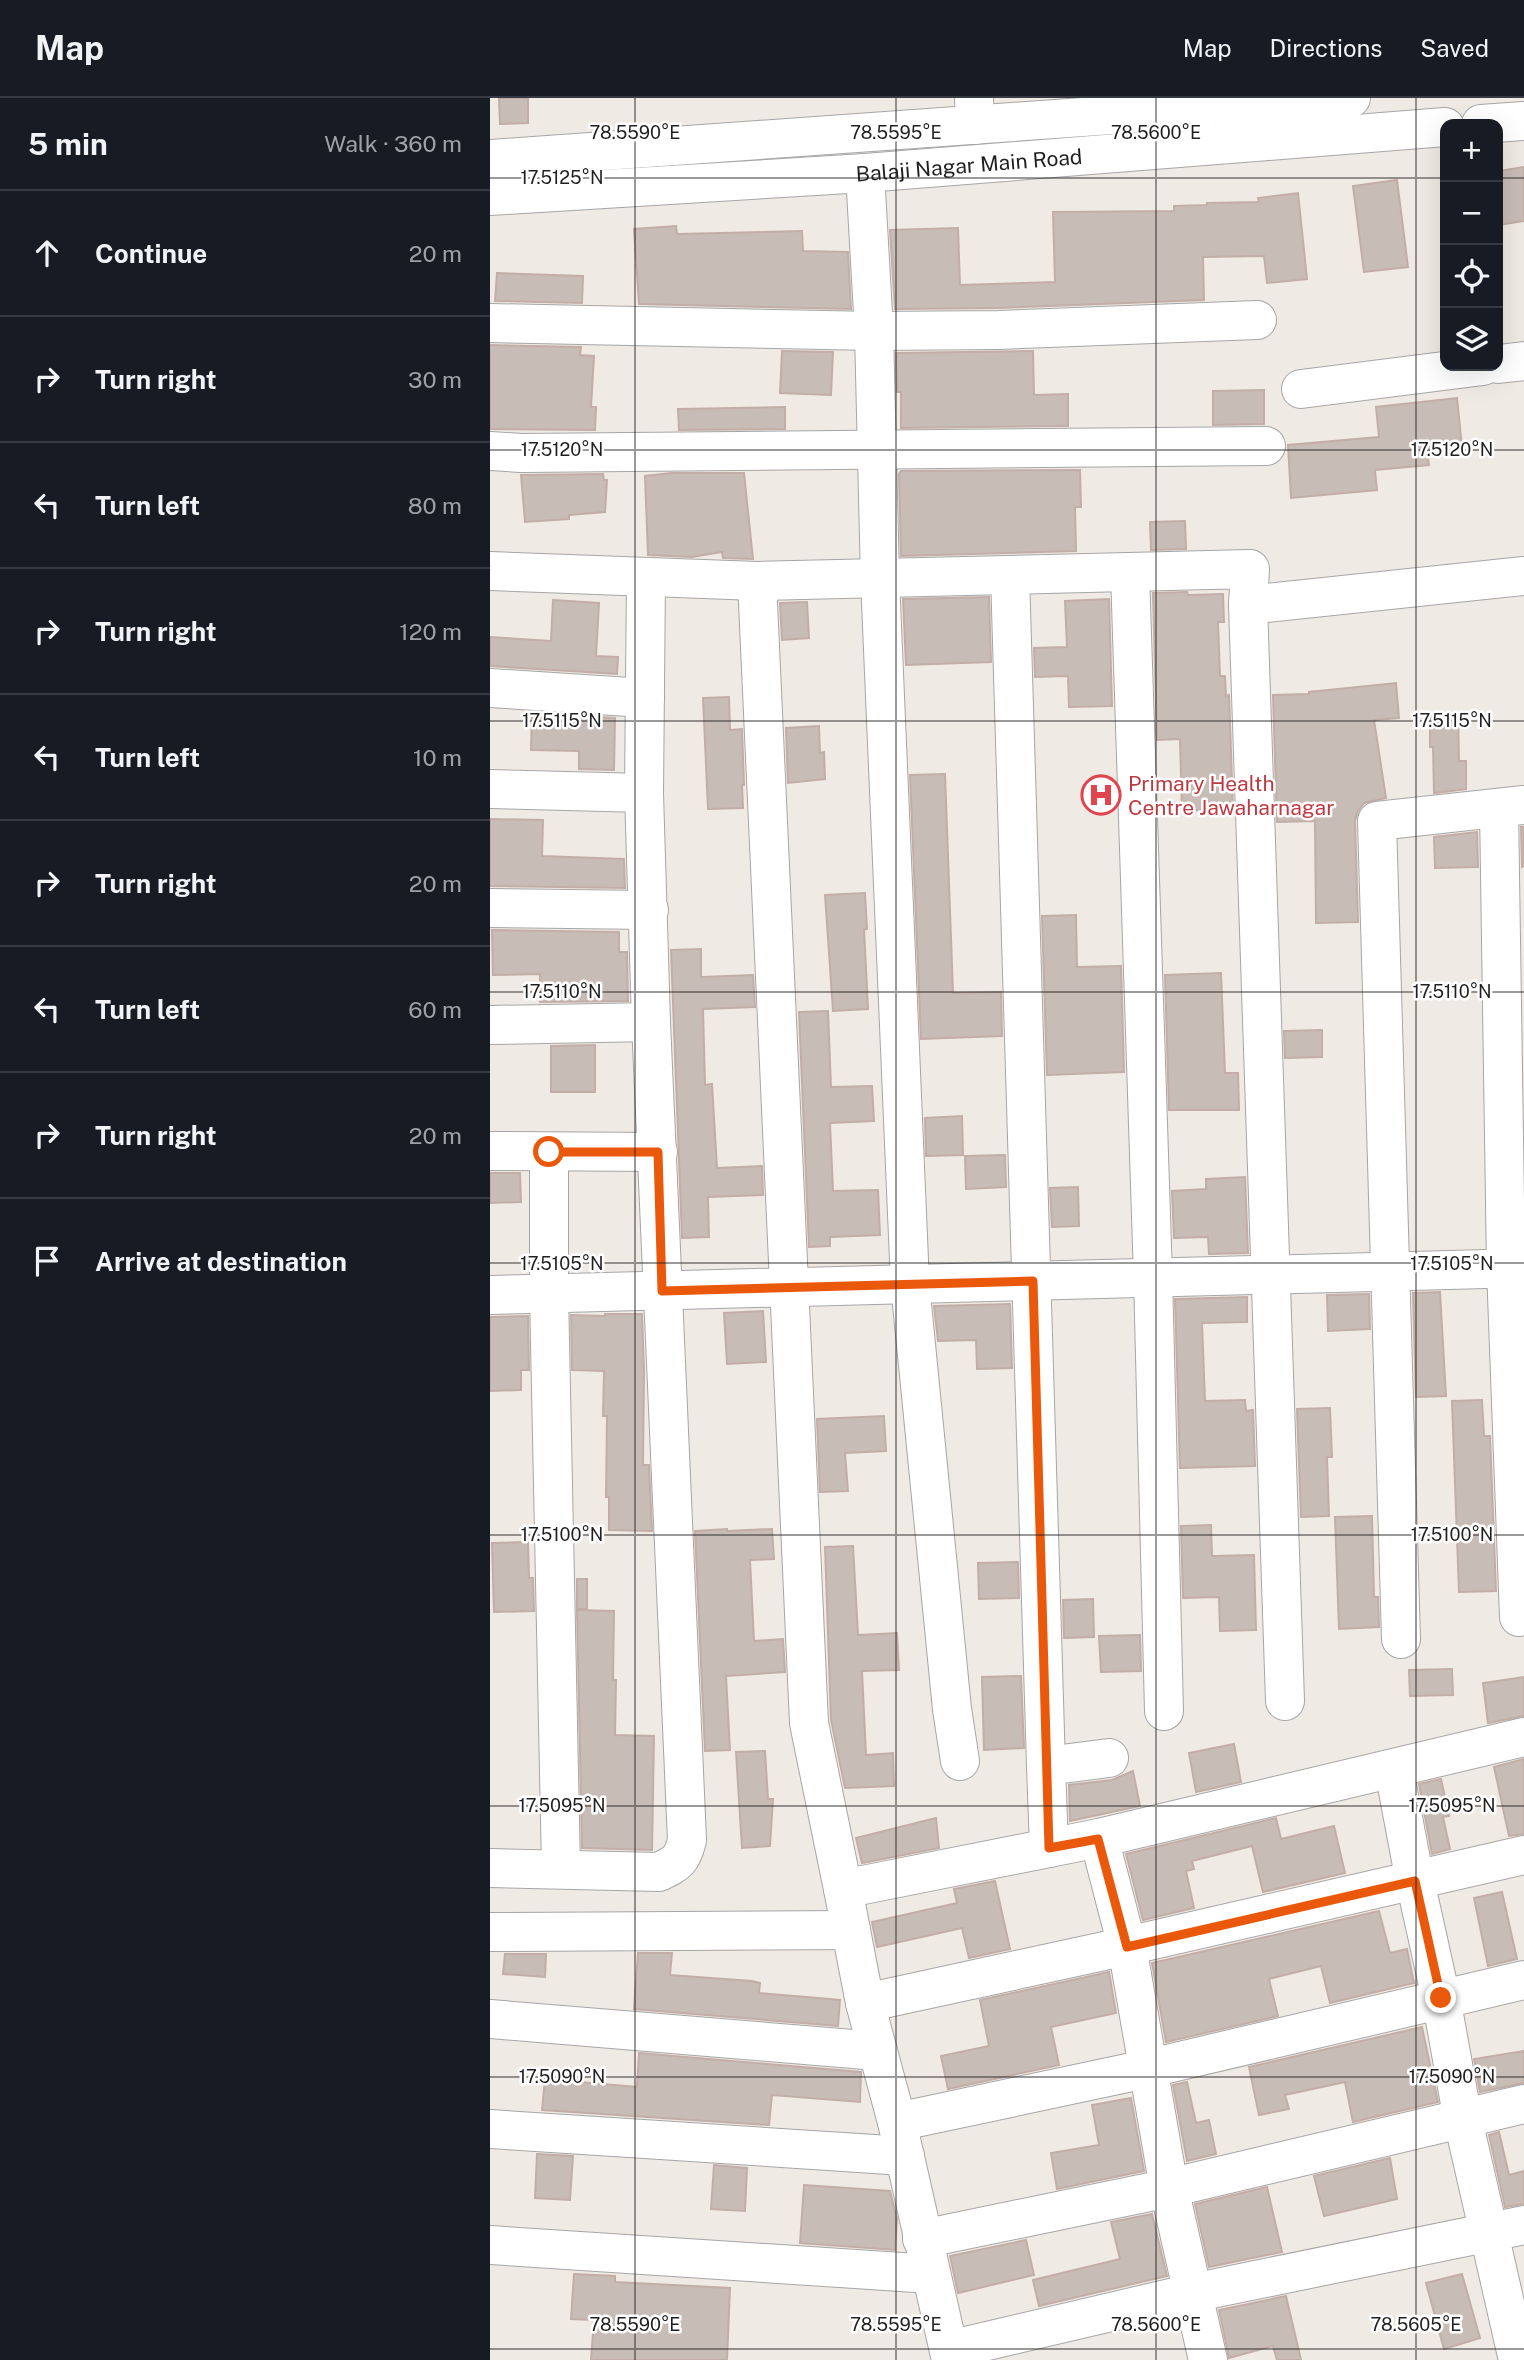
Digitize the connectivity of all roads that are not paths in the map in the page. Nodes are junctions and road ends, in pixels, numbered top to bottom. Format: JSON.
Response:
{"nodes":[{"id":1,"x":1350,"y":98,"type":"edge"},
{"id":2,"x":1146,"y":105,"type":"edge"},
{"id":3,"x":974,"y":111,"type":"edge"},
{"id":4,"x":1524,"y":121,"type":"edge"},
{"id":5,"x":1503,"y":122,"type":"edge"},
{"id":6,"x":1440,"y":127,"type":"edge"},
{"id":7,"x":490,"y":159,"type":"edge"},
{"id":8,"x":865,"y":173,"type":"junction"},
{"id":9,"x":490,"y":196,"type":"edge"},
{"id":10,"x":1257,"y":320,"type":"dead end"},
{"id":11,"x":490,"y":323,"type":"edge"},
{"id":12,"x":874,"y":331,"type":"junction"},
{"id":13,"x":1524,"y":360,"type":"edge"},
{"id":14,"x":1503,"y":363,"type":"edge"},
{"id":15,"x":1443,"y":371,"type":"edge"},
{"id":16,"x":1301,"y":389,"type":"dead end"},
{"id":17,"x":1266,"y":446,"type":"dead end"},
{"id":18,"x":876,"y":449,"type":"junction"},
{"id":19,"x":490,"y":450,"type":"edge"},
{"id":20,"x":490,"y":571,"type":"edge"},
{"id":21,"x":1130,"y":573,"type":"junction"},
{"id":22,"x":1010,"y":575,"type":"junction"},
{"id":23,"x":1524,"y":576,"type":"edge"},
{"id":24,"x":646,"y":578,"type":"junction"},
{"id":25,"x":880,"y":579,"type":"junction"},
{"id":26,"x":757,"y":581,"type":"junction"},
{"id":27,"x":1248,"y":605,"type":"junction"},
{"id":28,"x":490,"y":688,"type":"edge"},
{"id":29,"x":645,"y":698,"type":"junction"},
{"id":30,"x":490,"y":789,"type":"edge"},
{"id":31,"x":643,"y":793,"type":"junction"},
{"id":32,"x":1511,"y":806,"type":"edge"},
{"id":33,"x":490,"y":908,"type":"edge"},
{"id":34,"x":649,"y":910,"type":"junction"},
{"id":35,"x":651,"y":1022,"type":"junction"},
{"id":36,"x":490,"y":1024,"type":"edge"},
{"id":37,"x":490,"y":1151,"type":"edge"},
{"id":38,"x":549,"y":1152,"type":"junction"},
{"id":39,"x":658,"y":1152,"type":"junction"},
{"id":40,"x":1515,"y":1268,"type":"edge"},
{"id":41,"x":1390,"y":1272,"type":"junction"},
{"id":42,"x":1272,"y":1274,"type":"junction"},
{"id":43,"x":1153,"y":1278,"type":"junction"},
{"id":44,"x":1033,"y":1281,"type":"junction"},
{"id":45,"x":910,"y":1284,"type":"junction"},
{"id":46,"x":788,"y":1287,"type":"junction"},
{"id":47,"x":662,"y":1291,"type":"junction"},
{"id":48,"x":549,"y":1294,"type":"junction"},
{"id":49,"x":490,"y":1295,"type":"edge"},
{"id":50,"x":1519,"y":1617,"type":"dead end"},
{"id":51,"x":1401,"y":1639,"type":"dead end"},
{"id":52,"x":1285,"y":1701,"type":"dead end"},
{"id":53,"x":1164,"y":1711,"type":"dead end"},
{"id":54,"x":1524,"y":1737,"type":"edge"},
{"id":55,"x":1109,"y":1758,"type":"dead end"},
{"id":56,"x":960,"y":1761,"type":"dead end"},
{"id":57,"x":1046,"y":1766,"type":"junction"},
{"id":58,"x":1394,"y":1770,"type":"junction"},
{"id":59,"x":1098,"y":1839,"type":"junction"},
{"id":60,"x":1049,"y":1848,"type":"junction"},
{"id":61,"x":1524,"y":1856,"type":"edge"},
{"id":62,"x":490,"y":1868,"type":"edge"},
{"id":63,"x":561,"y":1868,"type":"junction"},
{"id":64,"x":1415,"y":1881,"type":"junction"},
{"id":65,"x":843,"y":1889,"type":"junction"},
{"id":66,"x":851,"y":1930,"type":"junction"},
{"id":67,"x":490,"y":1932,"type":"edge"},
{"id":68,"x":1127,"y":1947,"type":"junction"},
{"id":69,"x":1524,"y":1980,"type":"edge"},
{"id":70,"x":1441,"y":1998,"type":"junction"},
{"id":71,"x":865,"y":2003,"type":"junction"},
{"id":72,"x":490,"y":2019,"type":"edge"},
{"id":73,"x":877,"y":2051,"type":"junction"},
{"id":74,"x":1146,"y":2068,"type":"junction"},
{"id":75,"x":1524,"y":2104,"type":"edge"},
{"id":76,"x":1463,"y":2120,"type":"junction"},
{"id":77,"x":490,"y":2129,"type":"edge"},
{"id":78,"x":901,"y":2139,"type":"junction"},
{"id":79,"x":1169,"y":2188,"type":"junction"},
{"id":80,"x":1506,"y":2230,"type":"edge"},
{"id":81,"x":490,"y":2245,"type":"edge"},
{"id":82,"x":927,"y":2256,"type":"junction"},
{"id":83,"x":1192,"y":2293,"type":"junction"},
{"id":84,"x":950,"y":2355,"type":"edge"},
{"id":85,"x":1208,"y":2360,"type":"edge"},
{"id":86,"x":1518,"y":2360,"type":"edge"}],
"edges":[{"from":1,"to":2,"type":"street"},
{"from":2,"to":3,"type":"street"},
{"from":3,"to":7,"type":"street"},
{"from":4,"to":5,"type":"street"},
{"from":6,"to":8,"type":"street","name":"Balaji Nagar Main Road"},
{"from":8,"to":9,"type":"street","name":"Balaji Nagar Main Road"},
{"from":8,"to":12,"type":"street"},
{"from":10,"to":12,"type":"street"},
{"from":11,"to":12,"type":"street"},
{"from":12,"to":18,"type":"street"},
{"from":13,"to":14,"type":"street"},
{"from":15,"to":16,"type":"street"},
{"from":17,"to":18,"type":"street"},
{"from":18,"to":19,"type":"street"},
{"from":18,"to":25,"type":"street"},
{"from":20,"to":24,"type":"street"},
{"from":21,"to":22,"type":"street"},
{"from":21,"to":27,"type":"street"},
{"from":21,"to":43,"type":"street"},
{"from":22,"to":25,"type":"street"},
{"from":22,"to":44,"type":"street"},
{"from":23,"to":27,"type":"street"},
{"from":24,"to":26,"type":"street"},
{"from":24,"to":29,"type":"street"},
{"from":25,"to":26,"type":"street"},
{"from":25,"to":45,"type":"street"},
{"from":26,"to":46,"type":"street"},
{"from":27,"to":42,"type":"street"},
{"from":28,"to":29,"type":"street"},
{"from":29,"to":31,"type":"street"},
{"from":30,"to":31,"type":"street"},
{"from":31,"to":34,"type":"street"},
{"from":32,"to":40,"type":"street"},
{"from":32,"to":41,"type":"street"},
{"from":33,"to":34,"type":"street"},
{"from":34,"to":35,"type":"street"},
{"from":35,"to":36,"type":"street"},
{"from":35,"to":39,"type":"street"},
{"from":37,"to":38,"type":"street"},
{"from":38,"to":39,"type":"street"},
{"from":38,"to":48,"type":"street"},
{"from":39,"to":47,"type":"street"},
{"from":40,"to":41,"type":"street"},
{"from":40,"to":50,"type":"street"},
{"from":41,"to":42,"type":"street"},
{"from":41,"to":51,"type":"street"},
{"from":42,"to":43,"type":"street"},
{"from":42,"to":52,"type":"street"},
{"from":43,"to":44,"type":"street"},
{"from":43,"to":53,"type":"street"},
{"from":44,"to":45,"type":"street"},
{"from":44,"to":57,"type":"street"},
{"from":45,"to":46,"type":"street"},
{"from":45,"to":56,"type":"street"},
{"from":46,"to":47,"type":"street"},
{"from":46,"to":65,"type":"street"},
{"from":47,"to":48,"type":"street"},
{"from":47,"to":63,"type":"street"},
{"from":48,"to":49,"type":"street"},
{"from":48,"to":63,"type":"street"},
{"from":54,"to":58,"type":"street"},
{"from":55,"to":57,"type":"street"},
{"from":57,"to":60,"type":"street"},
{"from":58,"to":59,"type":"street"},
{"from":58,"to":64,"type":"street"},
{"from":59,"to":60,"type":"street"},
{"from":59,"to":68,"type":"street"},
{"from":60,"to":65,"type":"street"},
{"from":61,"to":64,"type":"street"},
{"from":62,"to":63,"type":"street"},
{"from":64,"to":68,"type":"street"},
{"from":64,"to":70,"type":"street"},
{"from":65,"to":66,"type":"street"},
{"from":66,"to":67,"type":"street"},
{"from":66,"to":71,"type":"street"},
{"from":68,"to":71,"type":"street"},
{"from":68,"to":74,"type":"street"},
{"from":69,"to":70,"type":"street"},
{"from":70,"to":74,"type":"street"},
{"from":70,"to":76,"type":"street"},
{"from":71,"to":73,"type":"street"},
{"from":72,"to":73,"type":"street"},
{"from":73,"to":78,"type":"street"},
{"from":74,"to":78,"type":"street"},
{"from":74,"to":79,"type":"street"},
{"from":75,"to":76,"type":"street"},
{"from":76,"to":79,"type":"street"},
{"from":76,"to":80,"type":"street"},
{"from":77,"to":78,"type":"street"},
{"from":78,"to":82,"type":"street"},
{"from":79,"to":82,"type":"street"},
{"from":79,"to":83,"type":"street"},
{"from":80,"to":83,"type":"street"},
{"from":80,"to":86,"type":"street"},
{"from":81,"to":82,"type":"street"},
{"from":82,"to":84,"type":"street"},
{"from":83,"to":84,"type":"street"},
{"from":83,"to":85,"type":"street"}]}
